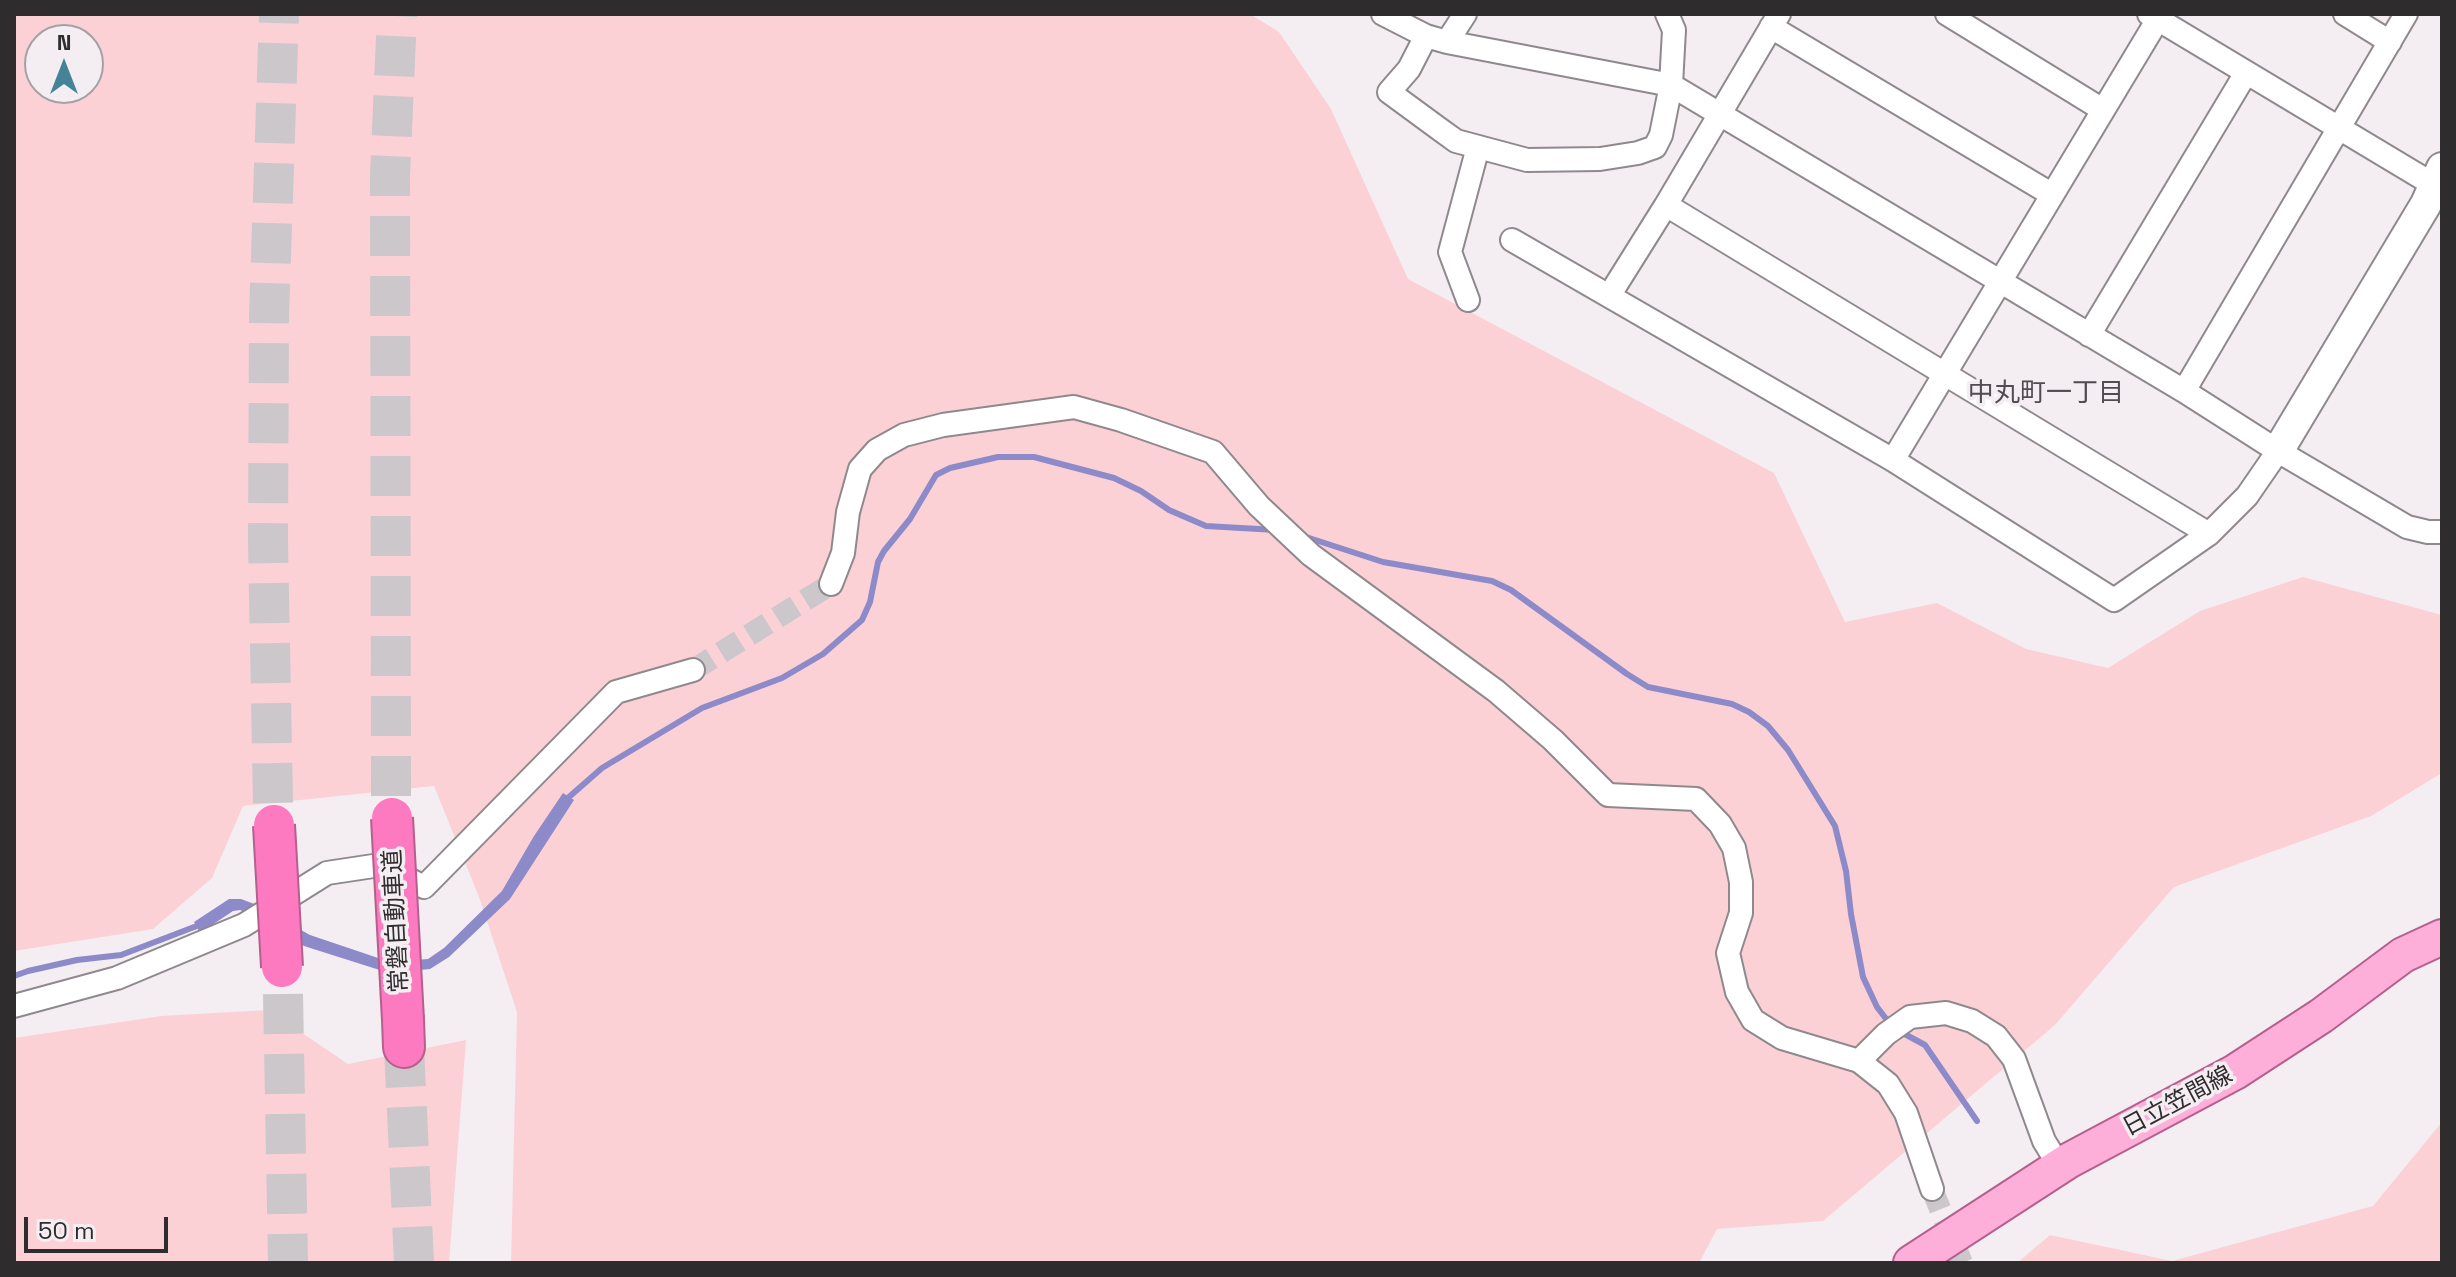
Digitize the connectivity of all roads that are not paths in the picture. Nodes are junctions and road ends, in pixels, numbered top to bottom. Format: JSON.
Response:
{"nodes":[{"id":1,"x":1383,"y":14,"type":"edge"},
{"id":2,"x":1465,"y":14,"type":"edge"},
{"id":3,"x":1667,"y":14,"type":"edge"},
{"id":4,"x":1947,"y":14,"type":"edge"},
{"id":5,"x":2345,"y":14,"type":"edge"},
{"id":6,"x":2406,"y":14,"type":"edge"},
{"id":7,"x":2156,"y":16,"type":"edge"},
{"id":8,"x":1775,"y":20,"type":"edge"},
{"id":9,"x":1437,"y":39,"type":"junction"},
{"id":10,"x":2390,"y":42,"type":"junction"},
{"id":11,"x":2246,"y":73,"type":"junction"},
{"id":12,"x":1671,"y":85,"type":"junction"},
{"id":13,"x":2103,"y":110,"type":"junction"},
{"id":14,"x":1720,"y":113,"type":"junction"},
{"id":15,"x":2339,"y":130,"type":"junction"},
{"id":16,"x":1478,"y":147,"type":"junction"},
{"id":17,"x":2436,"y":192,"type":"edge"},
{"id":18,"x":2051,"y":194,"type":"junction"},
{"id":19,"x":1666,"y":205,"type":"junction"},
{"id":20,"x":1512,"y":240,"type":"dead end"},
{"id":21,"x":1999,"y":282,"type":"junction"},
{"id":22,"x":1609,"y":296,"type":"junction"},
{"id":23,"x":1468,"y":300,"type":"dead end"},
{"id":24,"x":2089,"y":335,"type":"junction"},
{"id":25,"x":1944,"y":373,"type":"junction"},
{"id":26,"x":2184,"y":391,"type":"junction"},
{"id":27,"x":2278,"y":451,"type":"junction"},
{"id":28,"x":1893,"y":460,"type":"junction"},
{"id":29,"x":2442,"y":532,"type":"edge"},
{"id":30,"x":2209,"y":534,"type":"junction"},
{"id":31,"x":831,"y":584,"type":"tunnel mouth"},
{"id":32,"x":693,"y":670,"type":"tunnel mouth"},
{"id":33,"x":391,"y":807,"type":"tunnel mouth"},
{"id":34,"x":274,"y":814,"type":"tunnel mouth"},
{"id":35,"x":2442,"y":937,"type":"edge"},
{"id":36,"x":282,"y":981,"type":"tunnel mouth"},
{"id":37,"x":14,"y":1006,"type":"edge"},
{"id":38,"x":403,"y":1034,"type":"tunnel mouth"},
{"id":39,"x":1859,"y":1061,"type":"junction"},
{"id":40,"x":2060,"y":1167,"type":"junction"},
{"id":41,"x":1932,"y":1189,"type":"tunnel mouth"},
{"id":42,"x":1911,"y":1263,"type":"edge"}],
"edges":[{"from":1,"to":9,"type":"street"},
{"from":2,"to":9,"type":"street"},
{"from":3,"to":12,"type":"street"},
{"from":4,"to":13,"type":"street"},
{"from":5,"to":10,"type":"street"},
{"from":6,"to":10,"type":"street"},
{"from":7,"to":11,"type":"street"},
{"from":7,"to":13,"type":"street"},
{"from":8,"to":14,"type":"street"},
{"from":8,"to":18,"type":"street"},
{"from":9,"to":12,"type":"street"},
{"from":9,"to":16,"type":"street"},
{"from":10,"to":15,"type":"street"},
{"from":11,"to":15,"type":"street"},
{"from":11,"to":24,"type":"street"},
{"from":12,"to":14,"type":"street"},
{"from":12,"to":16,"type":"street"},
{"from":13,"to":18,"type":"street"},
{"from":14,"to":19,"type":"street"},
{"from":14,"to":21,"type":"street"},
{"from":15,"to":17,"type":"street"},
{"from":15,"to":26,"type":"street"},
{"from":16,"to":23,"type":"street"},
{"from":17,"to":27,"type":"street"},
{"from":18,"to":21,"type":"street"},
{"from":19,"to":22,"type":"street"},
{"from":19,"to":25,"type":"street"},
{"from":20,"to":22,"type":"street"},
{"from":21,"to":24,"type":"street"},
{"from":21,"to":25,"type":"street"},
{"from":22,"to":28,"type":"street"},
{"from":24,"to":26,"type":"street"},
{"from":25,"to":28,"type":"street"},
{"from":25,"to":30,"type":"street"},
{"from":26,"to":27,"type":"street"},
{"from":27,"to":29,"type":"street"},
{"from":27,"to":30,"type":"street"},
{"from":28,"to":30,"type":"street"},
{"from":31,"to":39,"type":"street"},
{"from":32,"to":37,"type":"street"},
{"from":33,"to":38,"type":"highway","name":"常磐自動車道","bridge":true},
{"from":34,"to":36,"type":"highway","bridge":true},
{"from":35,"to":40,"type":"main road","name":"日立笠間線"},
{"from":39,"to":40,"type":"street"},
{"from":39,"to":41,"type":"street"},
{"from":40,"to":42,"type":"main road","name":"日立笠間線"}]}
